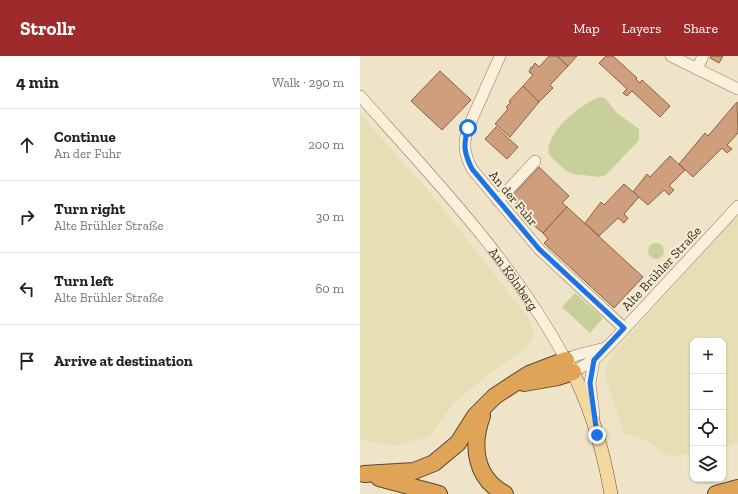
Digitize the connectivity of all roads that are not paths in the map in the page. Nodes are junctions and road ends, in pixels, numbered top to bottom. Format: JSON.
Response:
{"nodes":[{"id":1,"x":500,"y":56,"type":"edge"},
{"id":2,"x":671,"y":56,"type":"edge"},
{"id":3,"x":703,"y":56,"type":"edge"},
{"id":4,"x":697,"y":69,"type":"junction"},
{"id":5,"x":738,"y":89,"type":"edge"},
{"id":6,"x":360,"y":96,"type":"edge"},
{"id":7,"x":535,"y":161,"type":"dead end"},
{"id":8,"x":498,"y":201,"type":"junction"},
{"id":9,"x":738,"y":206,"type":"edge"},
{"id":10,"x":624,"y":328,"type":"junction"},
{"id":11,"x":604,"y":348,"type":"junction"},
{"id":12,"x":594,"y":360,"type":"junction"},
{"id":13,"x":569,"y":366,"type":"junction"},
{"id":14,"x":485,"y":405,"type":"junction"},
{"id":15,"x":597,"y":435,"type":"junction"},
{"id":16,"x":362,"y":473,"type":"edge"},
{"id":17,"x":738,"y":488,"type":"edge"},
{"id":18,"x":439,"y":494,"type":"edge"},
{"id":19,"x":505,"y":494,"type":"edge"},
{"id":20,"x":611,"y":494,"type":"edge"},
{"id":21,"x":716,"y":494,"type":"edge"}],
"edges":[{"from":1,"to":8,"type":"street","name":"An der Fuhr"},
{"from":2,"to":4,"type":"street"},
{"from":3,"to":4,"type":"street"},
{"from":4,"to":5,"type":"street"},
{"from":6,"to":13,"type":"street","name":"Am Kölnberg"},
{"from":7,"to":8,"type":"street"},
{"from":8,"to":10,"type":"street","name":"An der Fuhr"},
{"from":9,"to":10,"type":"street","name":"Alte Brühler Straße"},
{"from":10,"to":11,"type":"street","name":"Alte Brühler Straße"},
{"from":11,"to":12,"type":"street","name":"Alte Brühler Straße"},
{"from":11,"to":13,"type":"street"},
{"from":12,"to":13,"type":"street","name":"Alte Brühler Straße"},
{"from":12,"to":15,"type":"street","name":"Alte Brühler Straße"},
{"from":13,"to":14,"type":"highway"},
{"from":13,"to":15,"type":"main road","name":"Am Kölnberg"},
{"from":14,"to":16,"type":"highway"},
{"from":14,"to":19,"type":"highway"},
{"from":15,"to":20,"type":"main road","name":"Am Kölnberg"},
{"from":16,"to":18,"type":"highway"},
{"from":17,"to":21,"type":"highway"}]}
